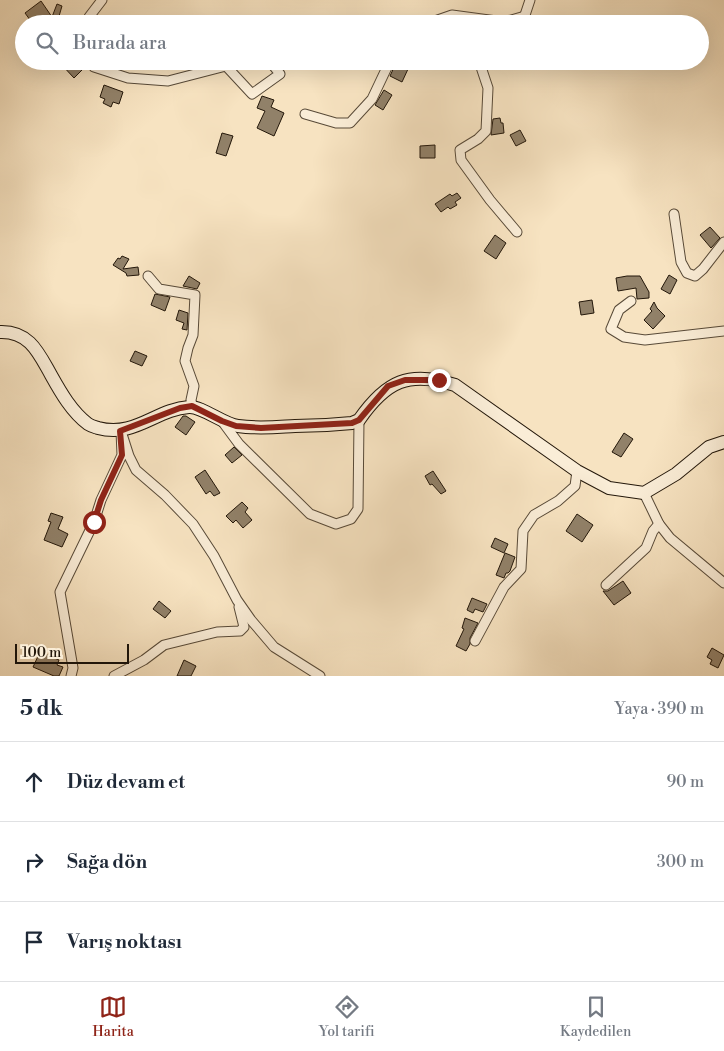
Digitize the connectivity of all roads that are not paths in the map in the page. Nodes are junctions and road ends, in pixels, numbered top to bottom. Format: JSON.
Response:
{"nodes":[{"id":1,"x":102,"y":0,"type":"edge"},
{"id":2,"x":530,"y":0,"type":"edge"},
{"id":3,"x":91,"y":15,"type":"edge"},
{"id":4,"x":525,"y":15,"type":"edge"},
{"id":5,"x":103,"y":70,"type":"edge"},
{"id":6,"x":211,"y":70,"type":"edge"},
{"id":7,"x":230,"y":70,"type":"edge"},
{"id":8,"x":277,"y":70,"type":"edge"},
{"id":9,"x":386,"y":70,"type":"edge"},
{"id":10,"x":482,"y":70,"type":"edge"},
{"id":11,"x":304,"y":114,"type":"dead end"},
{"id":12,"x":674,"y":214,"type":"dead end"},
{"id":13,"x":517,"y":232,"type":"dead end"},
{"id":14,"x":724,"y":242,"type":"edge"},
{"id":15,"x":148,"y":276,"type":"dead end"},
{"id":16,"x":630,"y":301,"type":"dead end"},
{"id":17,"x":724,"y":331,"type":"edge"},
{"id":18,"x":0,"y":332,"type":"edge"},
{"id":19,"x":192,"y":406,"type":"junction"},
{"id":20,"x":359,"y":420,"type":"junction"},
{"id":21,"x":222,"y":421,"type":"junction"},
{"id":22,"x":120,"y":431,"type":"junction"},
{"id":23,"x":724,"y":442,"type":"edge"},
{"id":24,"x":577,"y":471,"type":"junction"},
{"id":25,"x":644,"y":493,"type":"junction"},
{"id":26,"x":659,"y":524,"type":"junction"},
{"id":27,"x":724,"y":583,"type":"edge"},
{"id":28,"x":606,"y":584,"type":"dead end"},
{"id":29,"x":237,"y":600,"type":"junction"},
{"id":30,"x":475,"y":641,"type":"dead end"},
{"id":31,"x":71,"y":676,"type":"edge"},
{"id":32,"x":114,"y":676,"type":"edge"},
{"id":33,"x":320,"y":676,"type":"edge"}],
"edges":[{"from":1,"to":3,"type":"street"},
{"from":2,"to":4,"type":"street"},
{"from":5,"to":6,"type":"street"},
{"from":7,"to":8,"type":"street"},
{"from":9,"to":11,"type":"street"},
{"from":10,"to":13,"type":"street"},
{"from":12,"to":14,"type":"street"},
{"from":15,"to":19,"type":"street"},
{"from":16,"to":17,"type":"street"},
{"from":18,"to":22,"type":"street"},
{"from":19,"to":21,"type":"street"},
{"from":19,"to":22,"type":"street"},
{"from":20,"to":21,"type":"street"},
{"from":20,"to":21,"type":"street"},
{"from":20,"to":24,"type":"street"},
{"from":22,"to":29,"type":"street"},
{"from":22,"to":31,"type":"street"},
{"from":23,"to":25,"type":"street"},
{"from":24,"to":25,"type":"street"},
{"from":24,"to":30,"type":"street"},
{"from":25,"to":26,"type":"street"},
{"from":26,"to":27,"type":"street"},
{"from":26,"to":28,"type":"street"},
{"from":29,"to":32,"type":"street"},
{"from":29,"to":33,"type":"street"}]}
